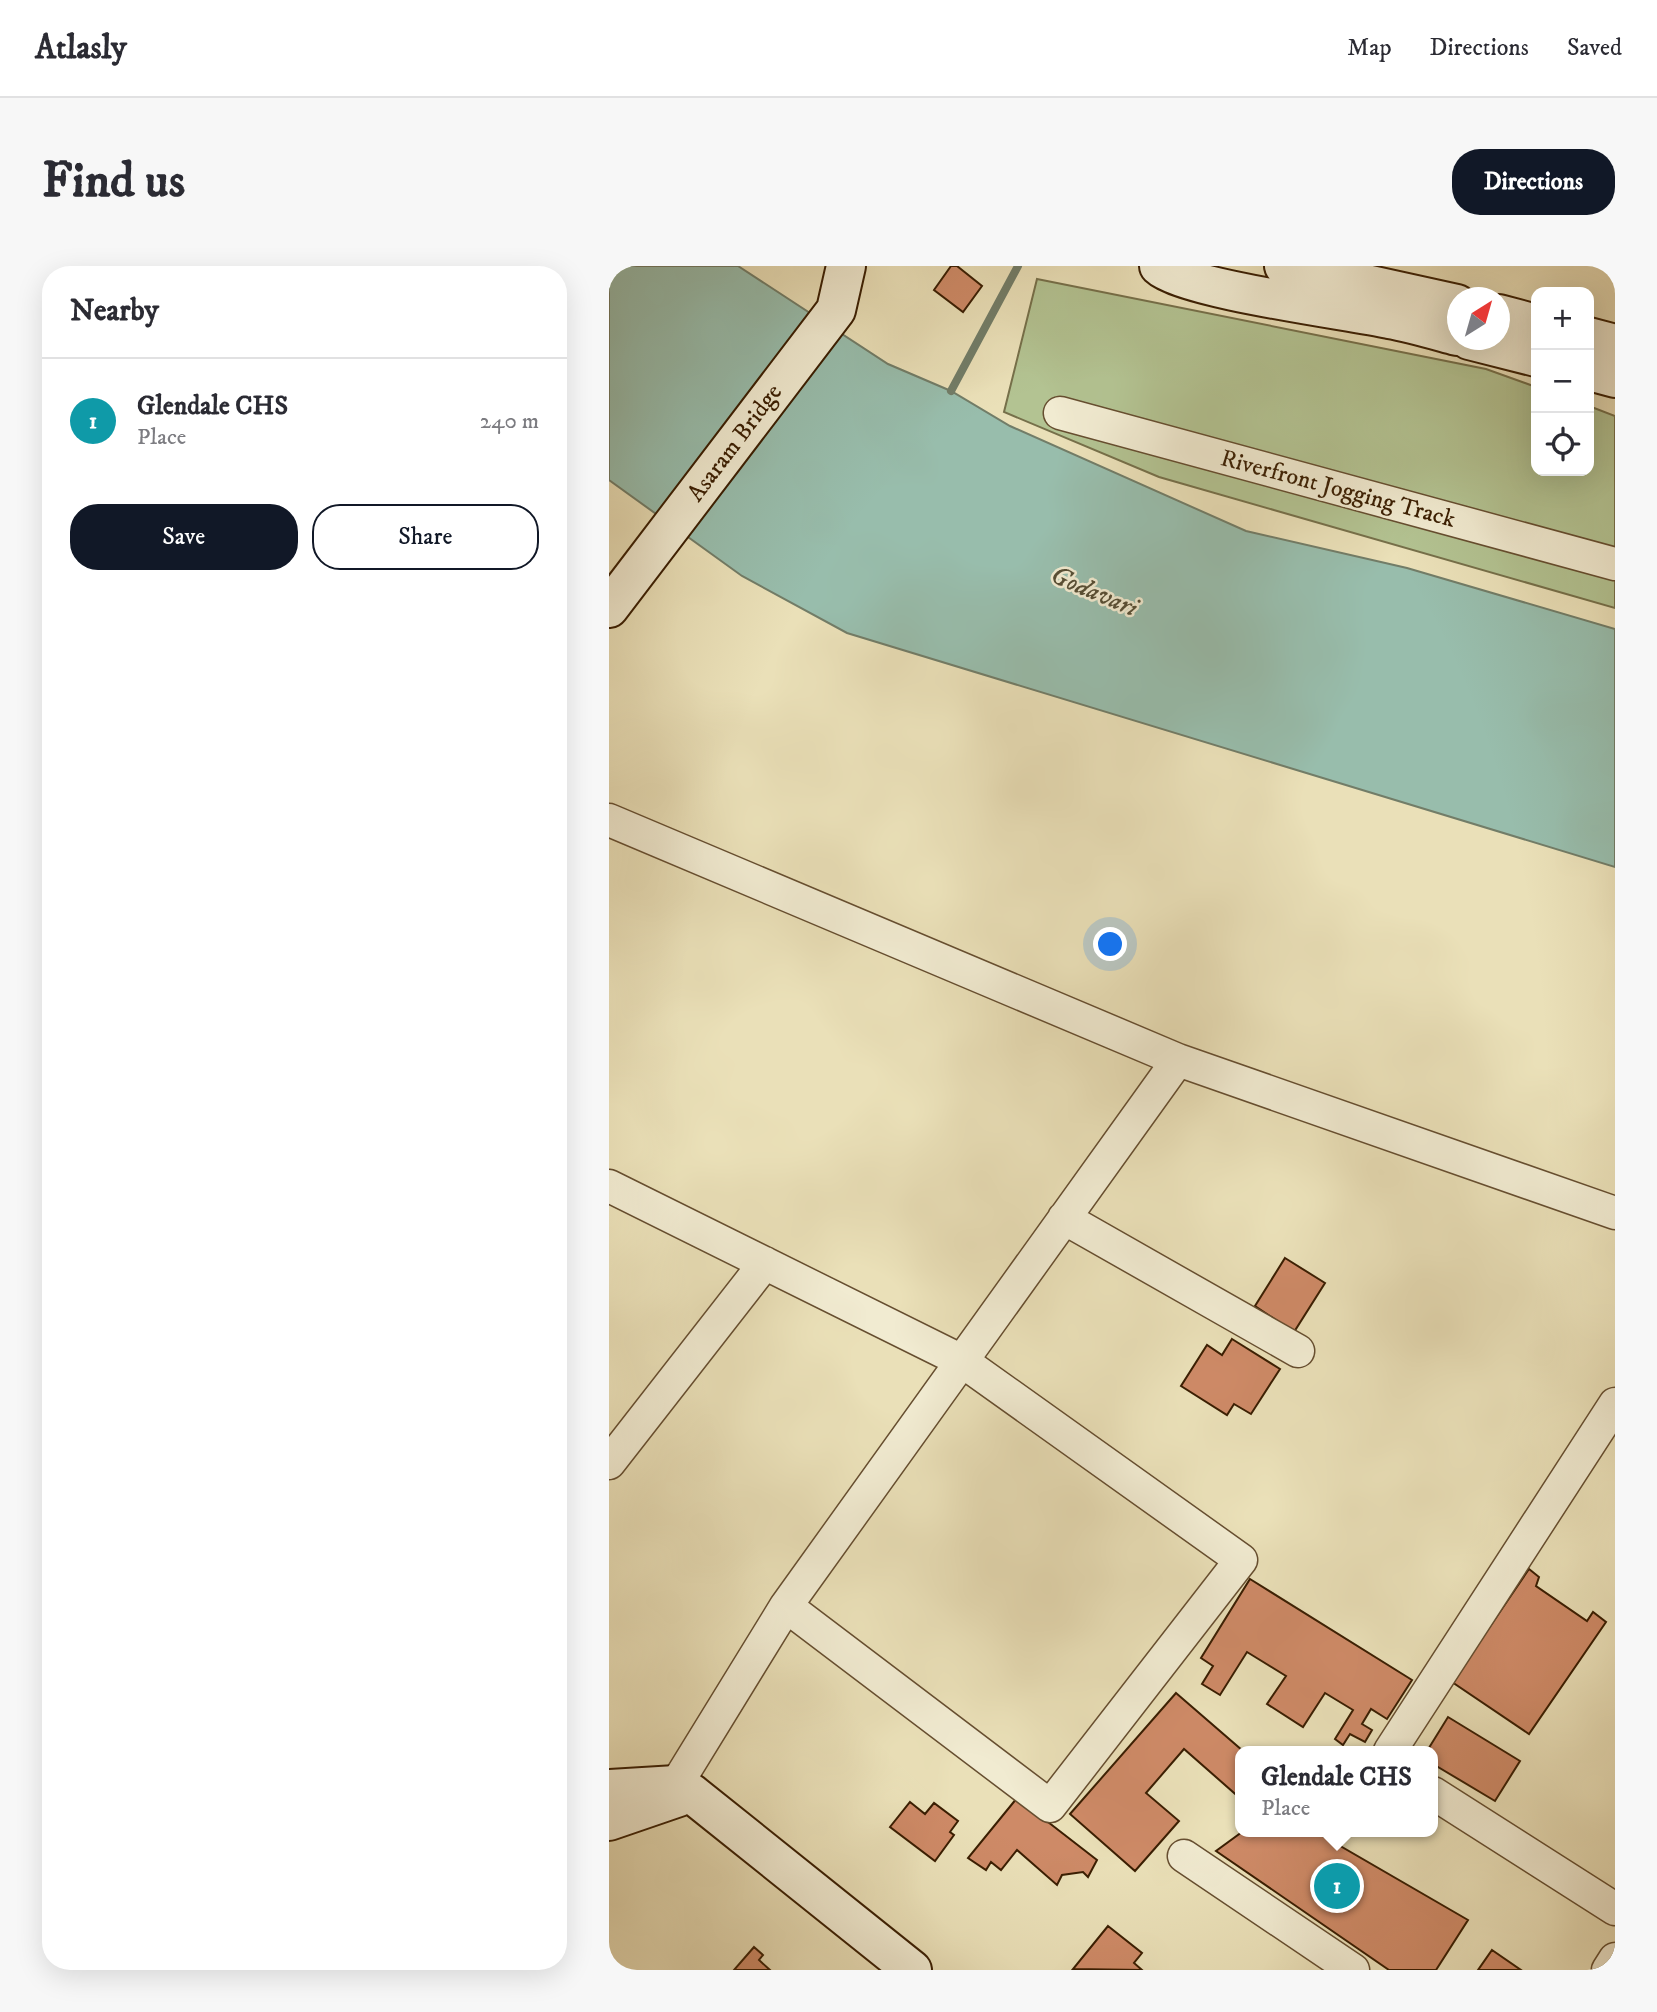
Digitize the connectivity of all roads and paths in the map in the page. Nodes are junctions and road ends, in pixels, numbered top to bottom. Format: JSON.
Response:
{"nodes":[{"id":1,"x":846,"y":266,"type":"edge"},
{"id":2,"x":1159,"y":266,"type":"edge"},
{"id":3,"x":1284,"y":266,"type":"edge"},
{"id":4,"x":1447,"y":302,"type":"edge"},
{"id":5,"x":1510,"y":317,"type":"edge"},
{"id":6,"x":1531,"y":323,"type":"edge"},
{"id":7,"x":1447,"y":334,"type":"edge"},
{"id":8,"x":1594,"y":338,"type":"edge"},
{"id":9,"x":1615,"y":344,"type":"edge"},
{"id":10,"x":1508,"y":350,"type":"edge"},
{"id":11,"x":1531,"y":356,"type":"edge"},
{"id":12,"x":1594,"y":372,"type":"edge"},
{"id":13,"x":1615,"y":378,"type":"edge"},
{"id":14,"x":1060,"y":414,"type":"dead end"},
{"id":15,"x":1615,"y":564,"type":"edge"},
{"id":16,"x":609,"y":608,"type":"edge"},
{"id":17,"x":609,"y":820,"type":"edge"},
{"id":18,"x":1178,"y":1060,"type":"junction"},
{"id":19,"x":609,"y":1186,"type":"edge"},
{"id":20,"x":1615,"y":1213,"type":"edge"},
{"id":21,"x":1065,"y":1218,"type":"junction"},
{"id":22,"x":765,"y":1263,"type":"junction"},
{"id":23,"x":1298,"y":1351,"type":"dead end"},
{"id":24,"x":962,"y":1361,"type":"junction"},
{"id":25,"x":1615,"y":1404,"type":"edge"},
{"id":26,"x":609,"y":1464,"type":"edge"},
{"id":27,"x":786,"y":1606,"type":"junction"},
{"id":28,"x":1393,"y":1746,"type":"edge"},
{"id":29,"x":609,"y":1788,"type":"edge"},
{"id":30,"x":684,"y":1789,"type":"junction"},
{"id":31,"x":1438,"y":1796,"type":"edge"},
{"id":32,"x":609,"y":1821,"type":"edge"},
{"id":33,"x":1184,"y":1856,"type":"dead end"},
{"id":34,"x":1615,"y":1909,"type":"edge"},
{"id":35,"x":1615,"y":1959,"type":"edge"},
{"id":36,"x":912,"y":1970,"type":"edge"},
{"id":37,"x":1353,"y":1970,"type":"edge"},
{"id":38,"x":1608,"y":1970,"type":"edge"}],
"edges":[{"from":1,"to":16,"type":"street","name":"Asaram Bridge"},
{"from":2,"to":7,"type":"street"},
{"from":3,"to":4,"type":"street"},
{"from":5,"to":6,"type":"street"},
{"from":8,"to":9,"type":"street"},
{"from":10,"to":11,"type":"street"},
{"from":12,"to":13,"type":"street"},
{"from":14,"to":15,"type":"street","name":"Riverfront Jogging Track"},
{"from":17,"to":18,"type":"street"},
{"from":18,"to":20,"type":"street"},
{"from":18,"to":21,"type":"street"},
{"from":19,"to":22,"type":"street"},
{"from":21,"to":23,"type":"street"},
{"from":21,"to":24,"type":"street"},
{"from":22,"to":24,"type":"street"},
{"from":22,"to":26,"type":"street"},
{"from":24,"to":27,"type":"street"},
{"from":24,"to":27,"type":"street"},
{"from":25,"to":28,"type":"street"},
{"from":27,"to":30,"type":"street"},
{"from":29,"to":30,"type":"street"},
{"from":30,"to":32,"type":"street"},
{"from":30,"to":36,"type":"street"},
{"from":31,"to":34,"type":"street"},
{"from":33,"to":37,"type":"street"},
{"from":35,"to":38,"type":"street"}]}
